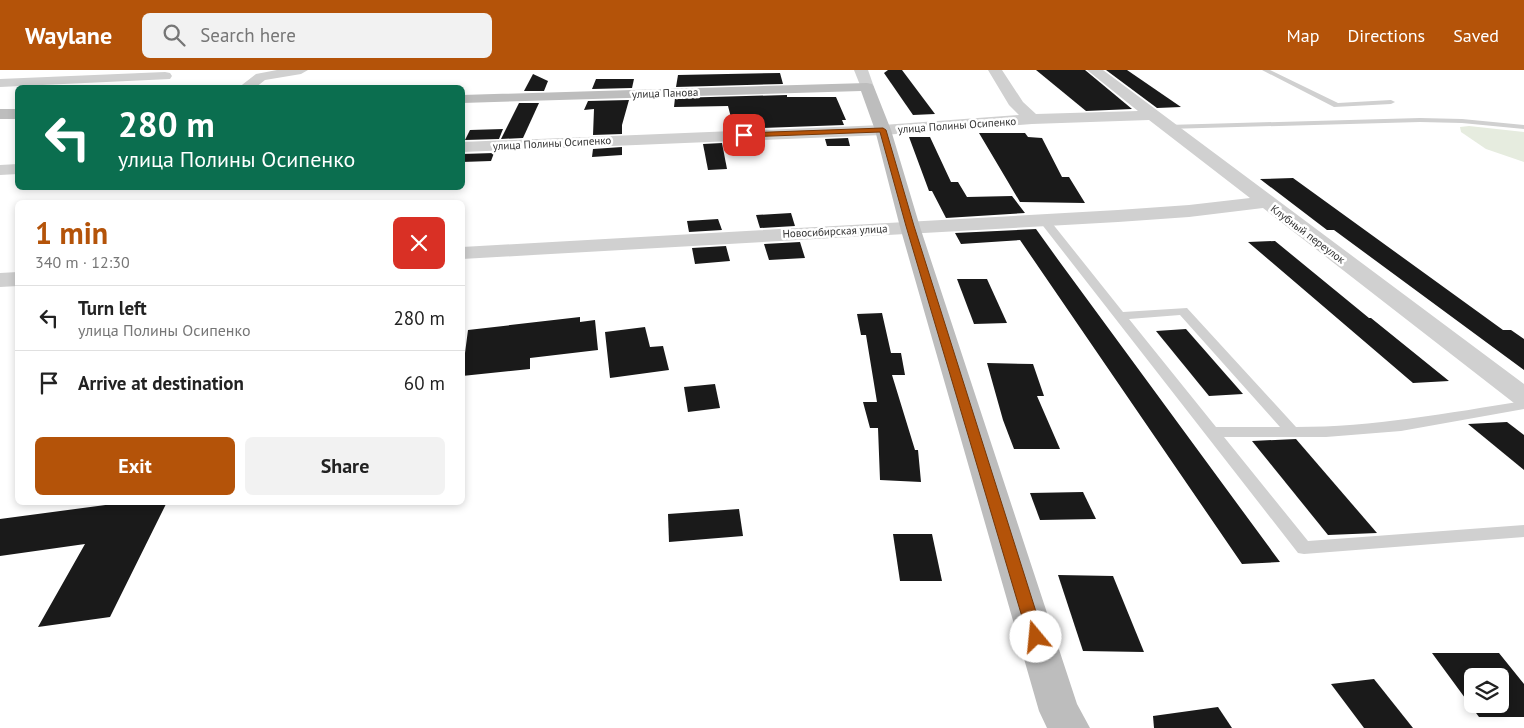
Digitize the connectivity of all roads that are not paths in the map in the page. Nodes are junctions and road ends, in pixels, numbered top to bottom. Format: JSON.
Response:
{"nodes":[{"id":1,"x":301,"y":70,"type":"edge"},
{"id":2,"x":995,"y":70,"type":"edge"},
{"id":3,"x":1094,"y":70,"type":"edge"},
{"id":4,"x":1265,"y":70,"type":"edge"},
{"id":5,"x":165,"y":76,"type":"dead end"},
{"id":6,"x":864,"y":79,"type":"edge"},
{"id":7,"x":0,"y":82,"type":"edge"},
{"id":8,"x":249,"y":85,"type":"edge"},
{"id":9,"x":465,"y":99,"type":"edge"},
{"id":10,"x":1391,"y":102,"type":"dead end"},
{"id":11,"x":0,"y":114,"type":"edge"},
{"id":12,"x":15,"y":114,"type":"edge"},
{"id":13,"x":1032,"y":119,"type":"junction"},
{"id":14,"x":1159,"y":121,"type":"junction"},
{"id":15,"x":1524,"y":127,"type":"edge"},
{"id":16,"x":883,"y":130,"type":"junction"},
{"id":17,"x":465,"y":147,"type":"edge"},
{"id":18,"x":15,"y":169,"type":"edge"},
{"id":19,"x":0,"y":170,"type":"edge"},
{"id":20,"x":1266,"y":202,"type":"junction"},
{"id":21,"x":1044,"y":220,"type":"junction"},
{"id":22,"x":910,"y":226,"type":"junction"},
{"id":23,"x":465,"y":253,"type":"edge"},
{"id":24,"x":15,"y":279,"type":"edge"},
{"id":25,"x":0,"y":280,"type":"edge"},
{"id":26,"x":1120,"y":316,"type":"junction"},
{"id":27,"x":1524,"y":397,"type":"edge"},
{"id":28,"x":1524,"y":405,"type":"edge"},
{"id":29,"x":1211,"y":432,"type":"junction"},
{"id":30,"x":1292,"y":432,"type":"junction"},
{"id":31,"x":1524,"y":531,"type":"edge"},
{"id":32,"x":1069,"y":728,"type":"edge"}],
"edges":[{"from":1,"to":8,"type":"street"},
{"from":2,"to":13,"type":"street"},
{"from":3,"to":14,"type":"street","name":"Клубный переулок"},
{"from":4,"to":10,"type":"lane"},
{"from":5,"to":7,"type":"street"},
{"from":6,"to":9,"type":"main road","name":"улица Панова"},
{"from":6,"to":16,"type":"main road"},
{"from":11,"to":12,"type":"main road"},
{"from":13,"to":14,"type":"street","name":"улица Полины Осипенко"},
{"from":13,"to":16,"type":"street","name":"улица Полины Осипенко"},
{"from":14,"to":15,"type":"lane"},
{"from":14,"to":20,"type":"street","name":"Клубный переулок"},
{"from":16,"to":17,"type":"street","name":"улица Полины Осипенко"},
{"from":16,"to":22,"type":"main road"},
{"from":18,"to":19,"type":"street"},
{"from":20,"to":21,"type":"street","name":"Новосибирская улица"},
{"from":20,"to":27,"type":"street","name":"Клубный переулок"},
{"from":21,"to":22,"type":"street","name":"Новосибирская улица"},
{"from":21,"to":26,"type":"lane"},
{"from":22,"to":23,"type":"street","name":"Новосибирская улица"},
{"from":22,"to":32,"type":"main road"},
{"from":24,"to":25,"type":"street"},
{"from":26,"to":29,"type":"lane"},
{"from":26,"to":30,"type":"lane"},
{"from":28,"to":30,"type":"lane"},
{"from":29,"to":30,"type":"lane"},
{"from":29,"to":31,"type":"lane"}]}
